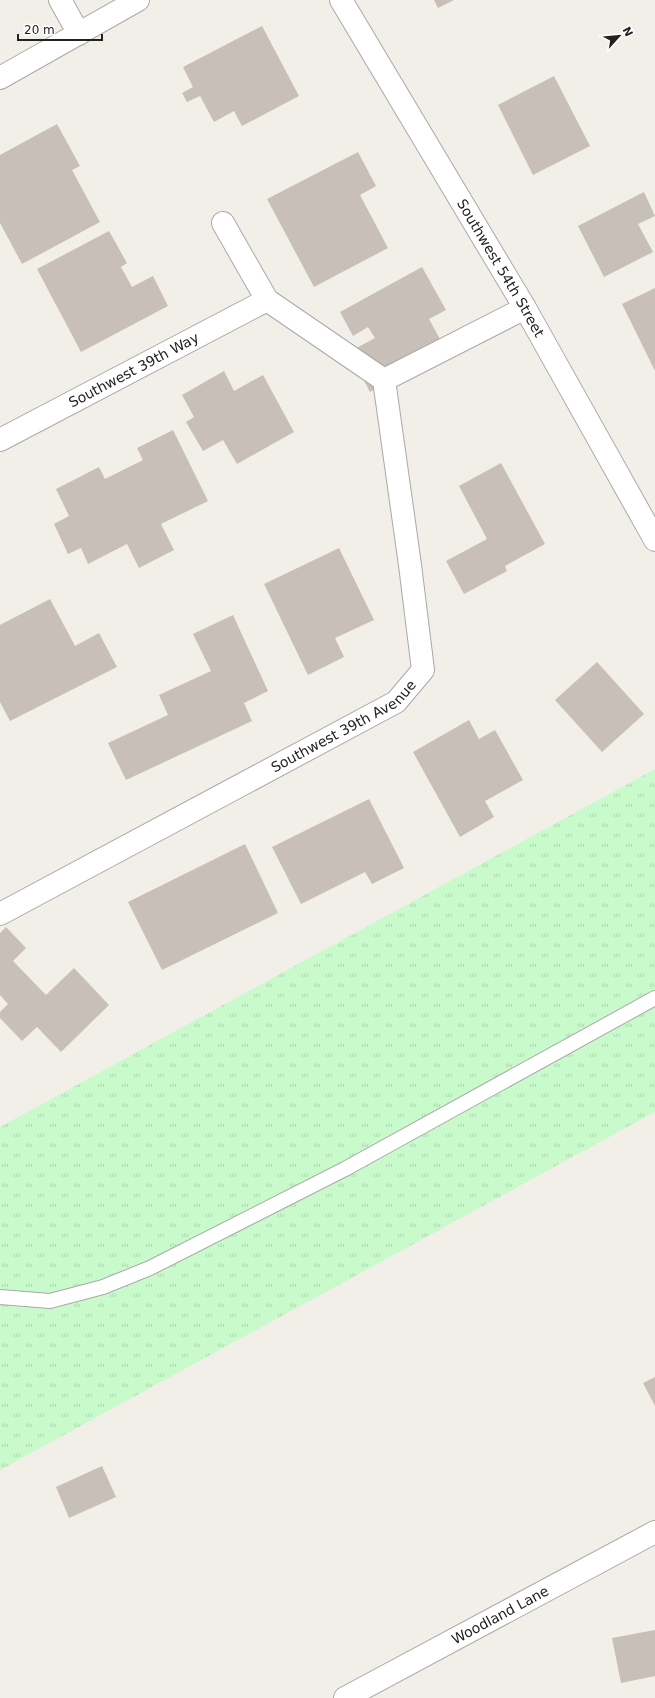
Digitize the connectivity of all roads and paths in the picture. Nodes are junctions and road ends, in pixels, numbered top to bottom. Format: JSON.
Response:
{"nodes":[{"id":1,"x":60,"y":0,"type":"edge"},
{"id":2,"x":138,"y":0,"type":"edge"},
{"id":3,"x":341,"y":0,"type":"edge"},
{"id":4,"x":79,"y":34,"type":"junction"},
{"id":5,"x":0,"y":78,"type":"edge"},
{"id":6,"x":223,"y":223,"type":"dead end"},
{"id":7,"x":267,"y":300,"type":"junction"},
{"id":8,"x":525,"y":308,"type":"junction"},
{"id":9,"x":384,"y":380,"type":"junction"},
{"id":10,"x":0,"y":440,"type":"edge"},
{"id":11,"x":655,"y":540,"type":"edge"},
{"id":12,"x":0,"y":914,"type":"edge"},
{"id":13,"x":655,"y":998,"type":"edge"},
{"id":14,"x":0,"y":1297,"type":"edge"},
{"id":15,"x":655,"y":1532,"type":"edge"},
{"id":16,"x":345,"y":1698,"type":"edge"}],
"edges":[{"from":1,"to":4,"type":"street"},
{"from":2,"to":4,"type":"street"},
{"from":3,"to":8,"type":"street","name":"Southwest 54th Street"},
{"from":4,"to":5,"type":"street"},
{"from":6,"to":7,"type":"street"},
{"from":7,"to":9,"type":"street"},
{"from":7,"to":10,"type":"street","name":"Southwest 39th Way"},
{"from":8,"to":9,"type":"street"},
{"from":8,"to":11,"type":"street","name":"Southwest 54th Street"},
{"from":9,"to":12,"type":"street","name":"Southwest 39th Avenue"},
{"from":13,"to":14,"type":"lane"},
{"from":15,"to":16,"type":"street","name":"Woodland Lane"}]}
